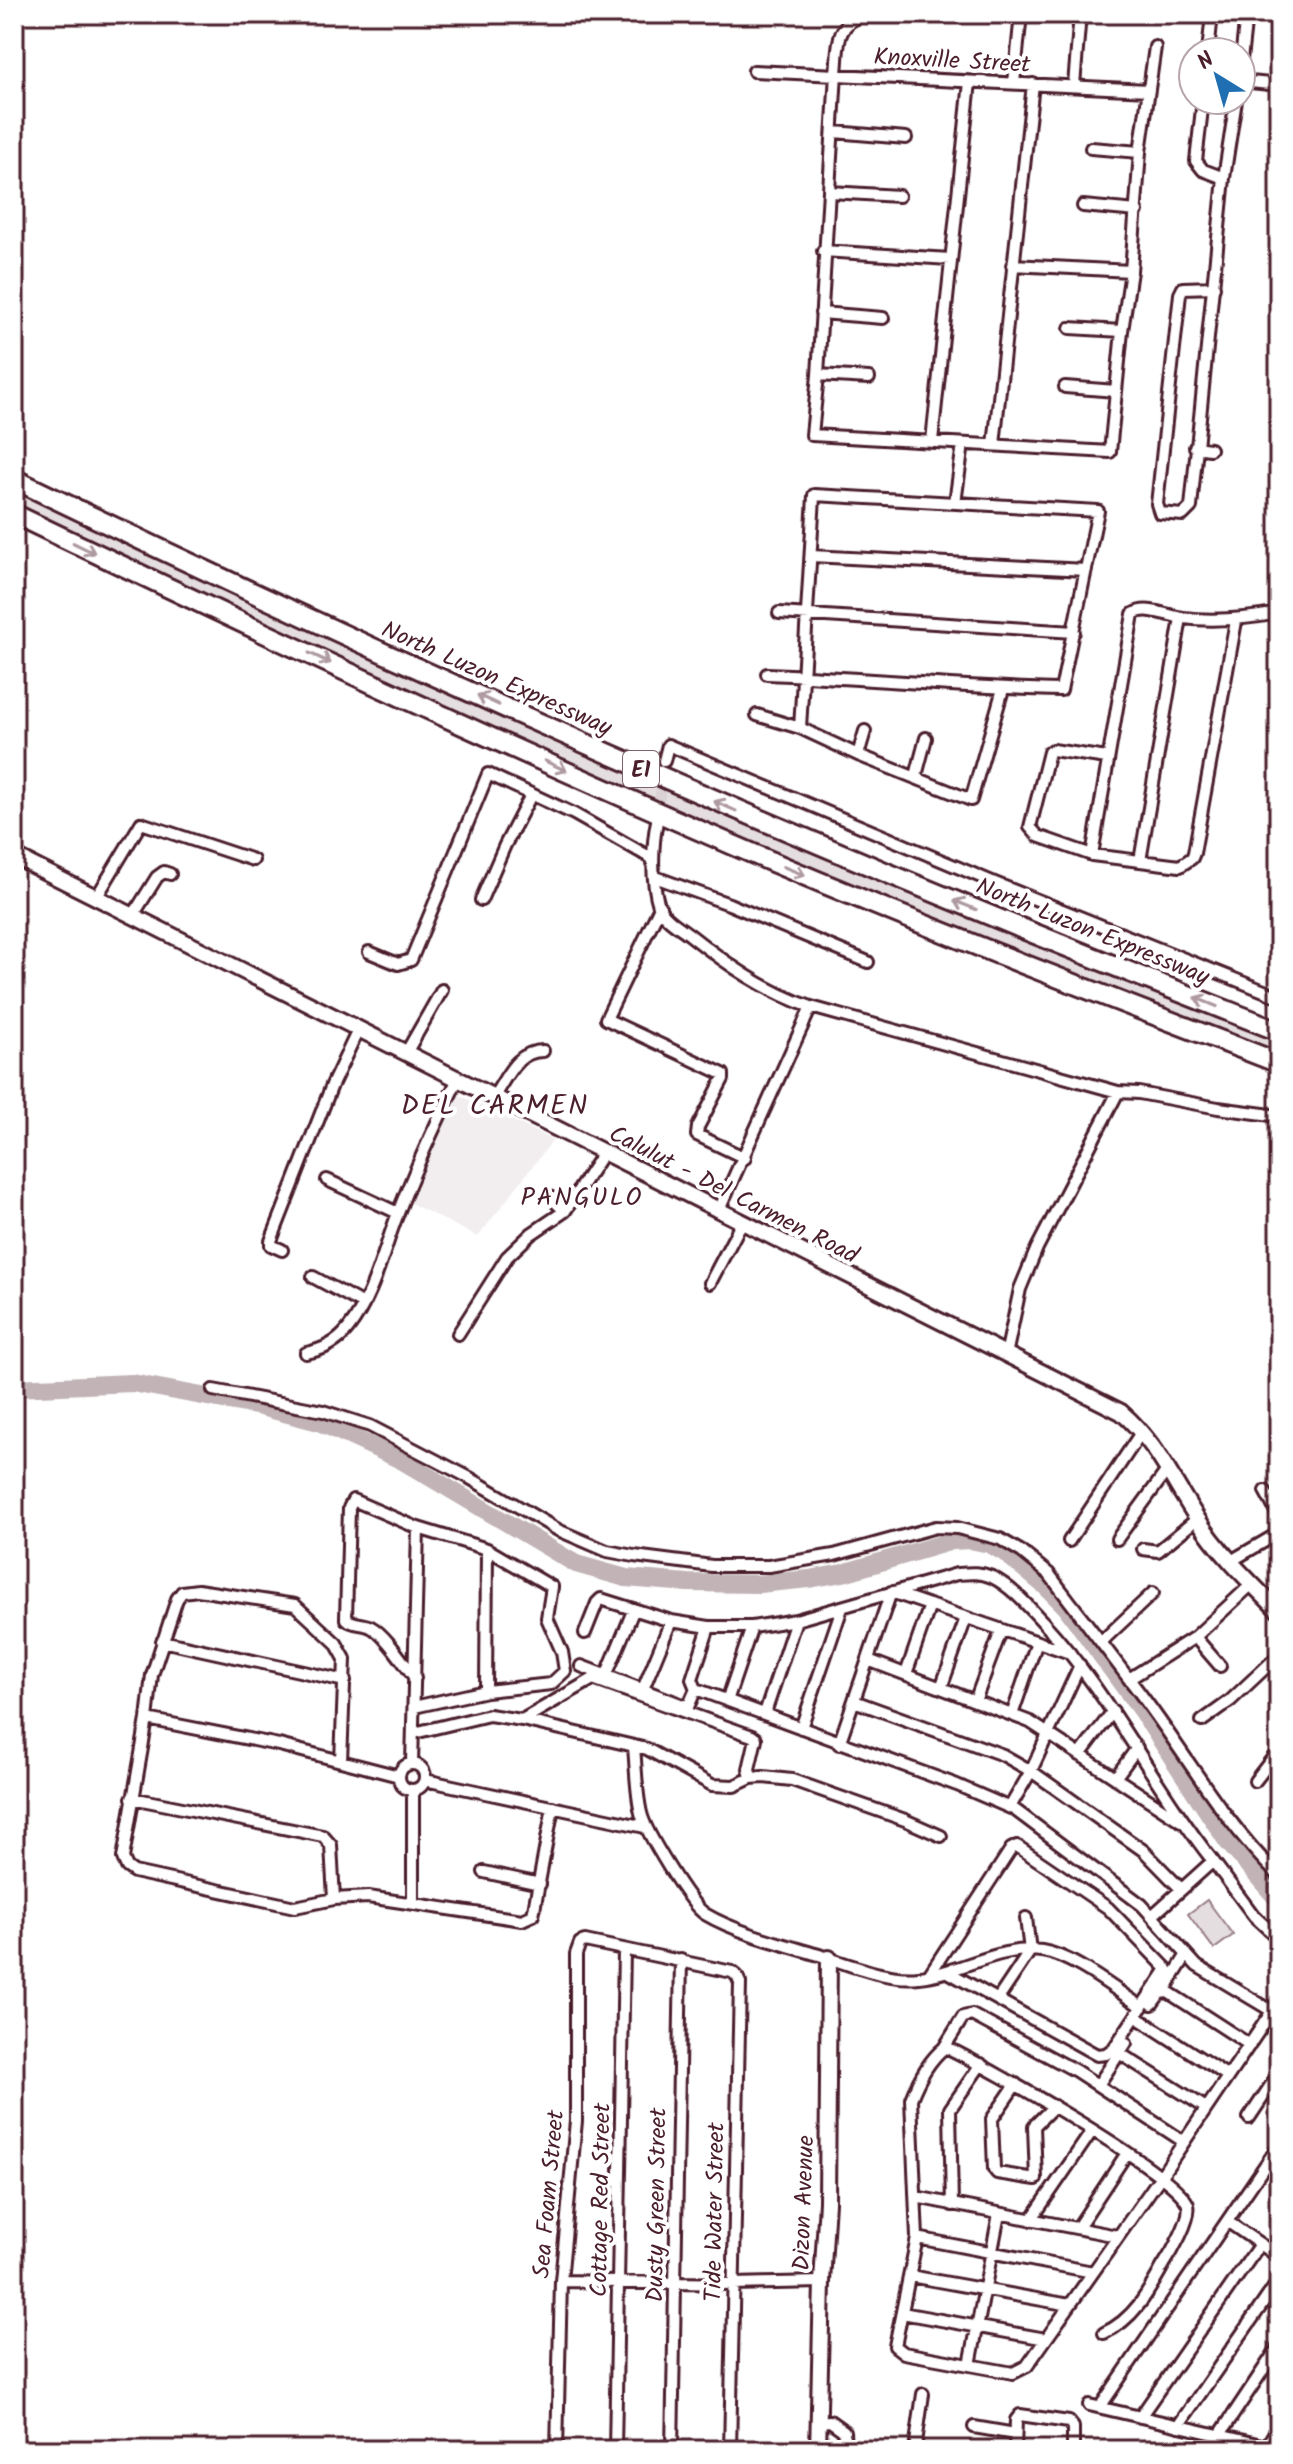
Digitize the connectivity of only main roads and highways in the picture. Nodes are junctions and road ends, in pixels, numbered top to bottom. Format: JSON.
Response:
{"nodes":[{"id":1,"x":14,"y":479,"type":"edge"},
{"id":2,"x":14,"y":514,"type":"edge"},
{"id":3,"x":14,"y":856,"type":"edge"},
{"id":4,"x":1279,"y":1031,"type":"edge"},
{"id":5,"x":1279,"y":1063,"type":"edge"},
{"id":6,"x":1279,"y":1611,"type":"edge"},
{"id":7,"x":829,"y":1958,"type":"road end"},
{"id":8,"x":818,"y":2450,"type":"edge"}],
"edges":[{"from":4,"to":1,"type":"highway","name":"North Luzon Expressway","number":"E1","one_way":true},
{"from":2,"to":5,"type":"highway","number":"E1","one_way":true},
{"from":3,"to":6,"type":"main road","name":"Calulut - Del Carmen Road"},
{"from":7,"to":8,"type":"main road","name":"Dizon Avenue"}]}
